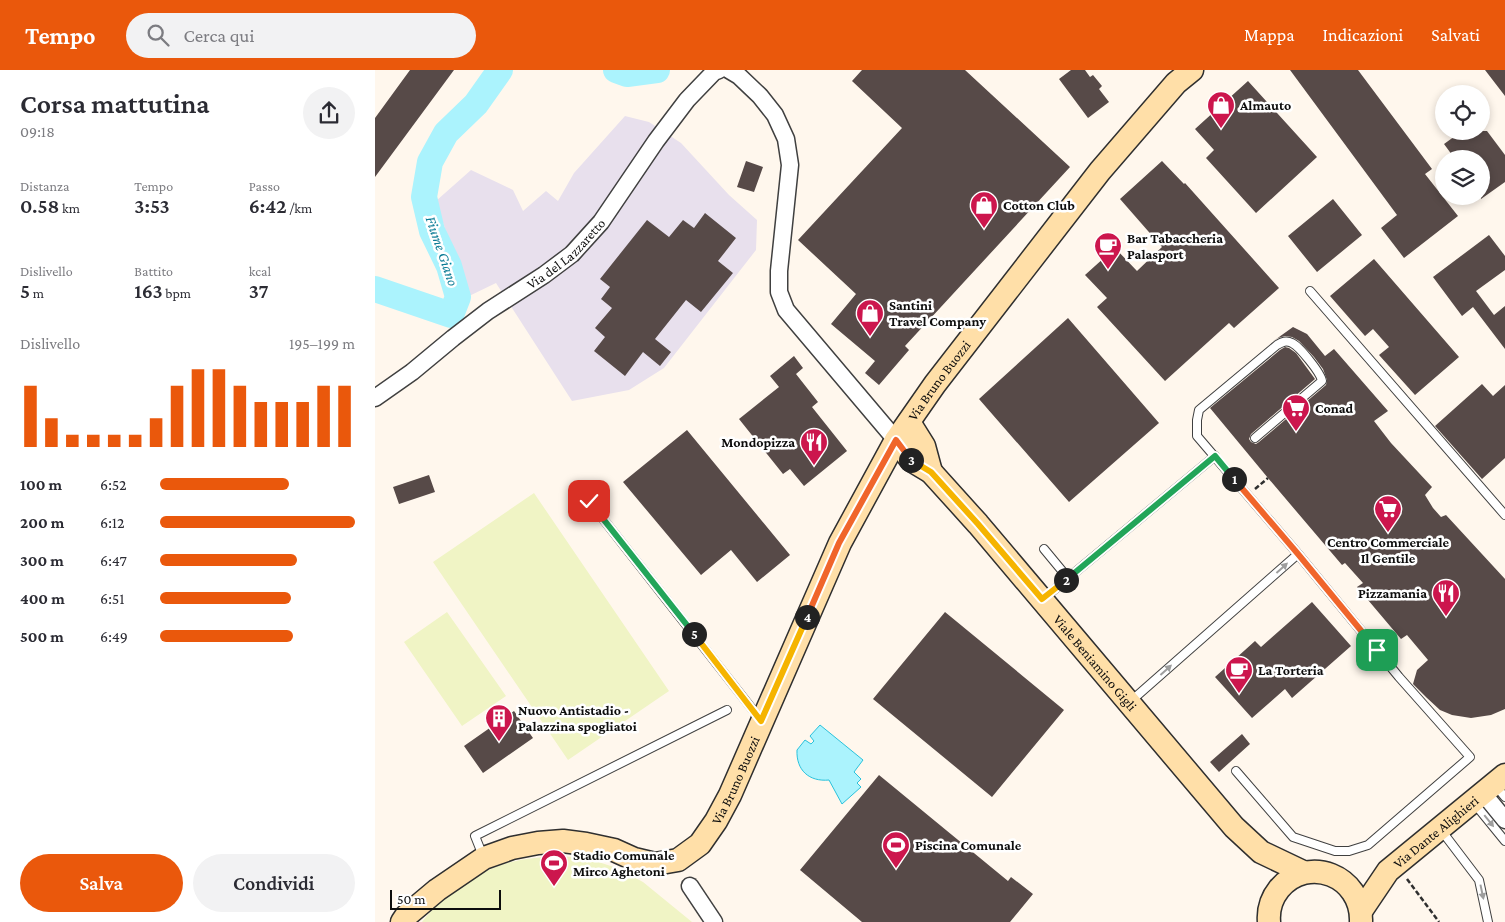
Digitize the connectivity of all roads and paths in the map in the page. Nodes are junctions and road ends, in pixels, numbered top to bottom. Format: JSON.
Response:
{"nodes":[{"id":1,"x":719,"y":70,"type":"edge"},
{"id":2,"x":729,"y":70,"type":"edge"},
{"id":3,"x":1192,"y":70,"type":"edge"},
{"id":4,"x":1310,"y":291,"type":"dead end"},
{"id":5,"x":375,"y":398,"type":"edge"},
{"id":6,"x":909,"y":422,"type":"junction"},
{"id":7,"x":1255,"y":438,"type":"dead end"},
{"id":8,"x":896,"y":440,"type":"junction"},
{"id":9,"x":1215,"y":456,"type":"junction"},
{"id":10,"x":931,"y":472,"type":"junction"},
{"id":11,"x":1268,"y":478,"type":"dead end"},
{"id":12,"x":1248,"y":495,"type":"junction"},
{"id":13,"x":589,"y":501,"type":"dead end"},
{"id":14,"x":1505,"y":515,"type":"edge"},
{"id":15,"x":1044,"y":549,"type":"dead end"},
{"id":16,"x":1298,"y":554,"type":"junction"},
{"id":17,"x":1068,"y":578,"type":"junction"},
{"id":18,"x":1042,"y":599,"type":"junction"},
{"id":19,"x":1130,"y":703,"type":"junction"},
{"id":20,"x":727,"y":710,"type":"dead end"},
{"id":21,"x":761,"y":721,"type":"junction"},
{"id":22,"x":1236,"y":771,"type":"dead end"},
{"id":23,"x":1492,"y":790,"type":"edge"},
{"id":24,"x":1505,"y":820,"type":"edge"},
{"id":25,"x":1439,"y":828,"type":"junction"},
{"id":26,"x":1505,"y":841,"type":"edge"},
{"id":27,"x":1261,"y":852,"type":"junction"},
{"id":28,"x":484,"y":858,"type":"junction"},
{"id":29,"x":1303,"y":872,"type":"junction"},
{"id":30,"x":1395,"y":872,"type":"junction"},
{"id":31,"x":1343,"y":880,"type":"junction"},
{"id":32,"x":690,"y":886,"type":"dead end"},
{"id":33,"x":1273,"y":897,"type":"junction"},
{"id":34,"x":1361,"y":916,"type":"edge"},
{"id":35,"x":402,"y":922,"type":"edge"},
{"id":36,"x":714,"y":922,"type":"edge"},
{"id":37,"x":1269,"y":922,"type":"edge"},
{"id":38,"x":1439,"y":922,"type":"edge"},
{"id":39,"x":1488,"y":922,"type":"edge"}],
"edges":[{"from":1,"to":5,"type":"street","name":"Via del Lazzaretto"},
{"from":2,"to":8,"type":"street"},
{"from":3,"to":6,"type":"street","name":"Via Bruno Buozzi"},
{"from":4,"to":14,"type":"lane"},
{"from":6,"to":8,"type":"street","name":"Via Bruno Buozzi"},
{"from":6,"to":10,"type":"street","name":"Viale Beniamino Gigli"},
{"from":7,"to":9,"type":"lane"},
{"from":8,"to":10,"type":"street","name":"Viale Beniamino Gigli"},
{"from":8,"to":21,"type":"street","name":"Via Bruno Buozzi"},
{"from":9,"to":12,"type":"lane"},
{"from":9,"to":17,"type":"lane"},
{"from":10,"to":18,"type":"street","name":"Viale Beniamino Gigli"},
{"from":11,"to":12,"type":"path"},
{"from":12,"to":16,"type":"lane"},
{"from":13,"to":21,"type":"lane"},
{"from":15,"to":17,"type":"lane"},
{"from":19,"to":16,"type":"lane","one_way":true},
{"from":16,"to":22,"type":"lane"},
{"from":17,"to":18,"type":"lane"},
{"from":18,"to":19,"type":"street","name":"Viale Beniamino Gigli"},
{"from":19,"to":27,"type":"street","name":"Viale Beniamino Gigli"},
{"from":20,"to":28,"type":"lane"},
{"from":21,"to":28,"type":"street","name":"Via Bruno Buozzi"},
{"from":23,"to":24,"type":"street","name":"Via Dante Alighieri"},
{"from":23,"to":25,"type":"street","name":"Via Dante Alighieri"},
{"from":23,"to":26,"type":"lane","one_way":true},
{"from":25,"to":30,"type":"street","name":"Via Dante Alighieri"},
{"from":25,"to":39,"type":"lane","one_way":true},
{"from":27,"to":29,"type":"street","name":"Viale Beniamino Gigli"},
{"from":27,"to":33,"type":"street"},
{"from":28,"to":35,"type":"street"},
{"from":29,"to":31,"type":"street"},
{"from":29,"to":33,"type":"street"},
{"from":30,"to":31,"type":"street","name":"Via Dante Alighieri"},
{"from":30,"to":34,"type":"street","name":"Via Dante Alighieri"},
{"from":30,"to":38,"type":"path"},
{"from":31,"to":34,"type":"street","name":"Via Dante Alighieri"},
{"from":32,"to":36,"type":"street"},
{"from":33,"to":37,"type":"street"}]}
